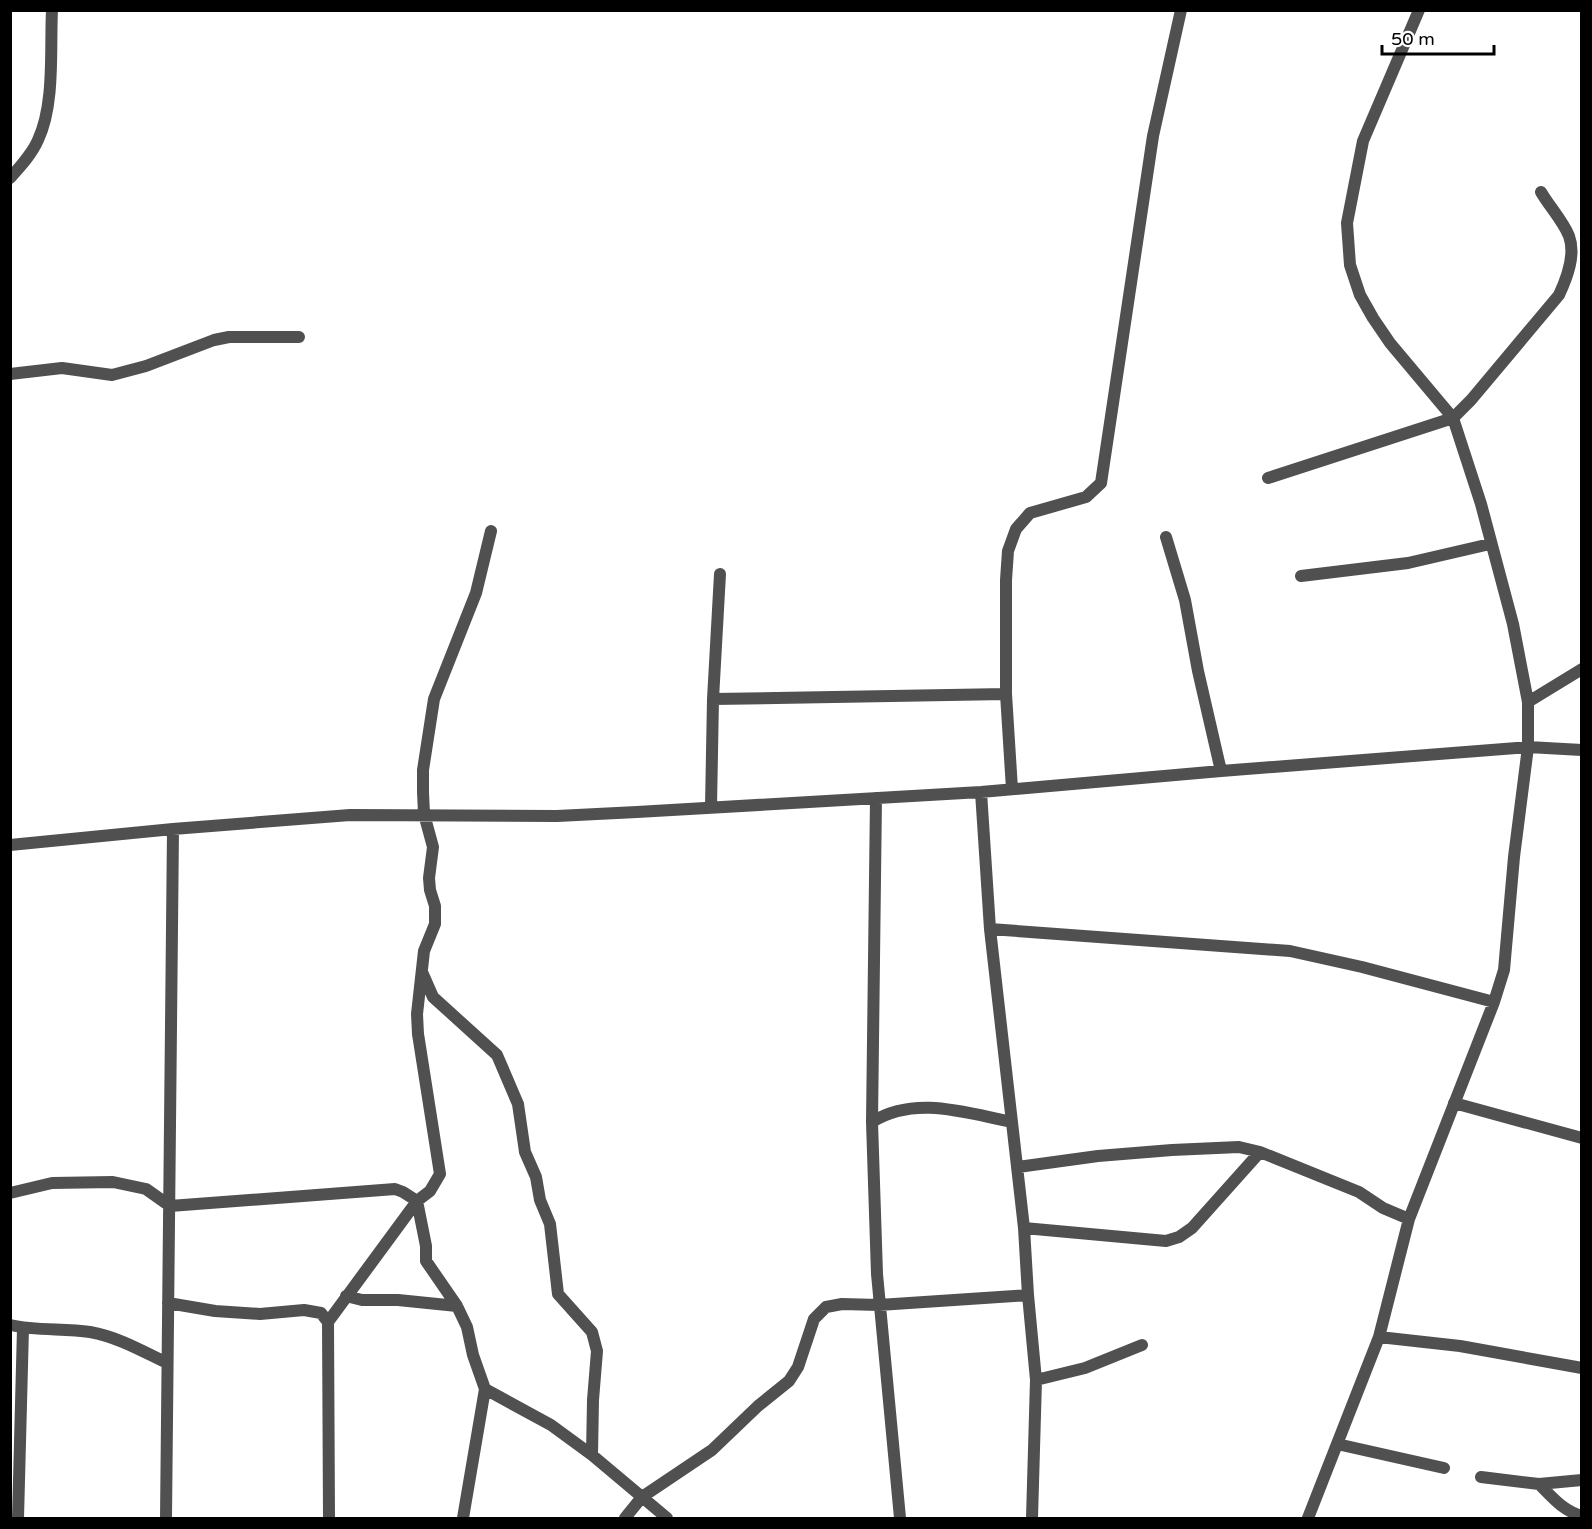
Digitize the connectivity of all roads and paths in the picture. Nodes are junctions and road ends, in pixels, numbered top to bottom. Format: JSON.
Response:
{"nodes":[{"id":1,"x":52,"y":10,"type":"edge"},
{"id":2,"x":1181,"y":10,"type":"edge"},
{"id":3,"x":1419,"y":10,"type":"edge"},
{"id":4,"x":10,"y":178,"type":"edge"},
{"id":5,"x":1541,"y":192,"type":"dead end"},
{"id":6,"x":299,"y":337,"type":"dead end"},
{"id":7,"x":10,"y":374,"type":"edge"},
{"id":8,"x":1453,"y":418,"type":"junction"},
{"id":9,"x":1268,"y":478,"type":"dead end"},
{"id":10,"x":491,"y":531,"type":"dead end"},
{"id":11,"x":1166,"y":537,"type":"dead end"},
{"id":12,"x":1490,"y":544,"type":"junction"},
{"id":13,"x":720,"y":574,"type":"dead end"},
{"id":14,"x":1301,"y":576,"type":"dead end"},
{"id":15,"x":1581,"y":669,"type":"edge"},
{"id":16,"x":1006,"y":694,"type":"junction"},
{"id":17,"x":713,"y":699,"type":"junction"},
{"id":18,"x":1528,"y":702,"type":"junction"},
{"id":19,"x":1528,"y":747,"type":"junction"},
{"id":20,"x":1581,"y":750,"type":"edge"},
{"id":21,"x":1221,"y":771,"type":"junction"},
{"id":22,"x":1012,"y":789,"type":"junction"},
{"id":23,"x":981,"y":792,"type":"junction"},
{"id":24,"x":876,"y":798,"type":"junction"},
{"id":25,"x":711,"y":807,"type":"junction"},
{"id":26,"x":424,"y":814,"type":"junction"},
{"id":27,"x":173,"y":829,"type":"junction"},
{"id":28,"x":10,"y":845,"type":"edge"},
{"id":29,"x":990,"y":929,"type":"junction"},
{"id":30,"x":422,"y":971,"type":"junction"},
{"id":31,"x":1494,"y":1002,"type":"junction"},
{"id":32,"x":1454,"y":1103,"type":"junction"},
{"id":33,"x":872,"y":1122,"type":"junction"},
{"id":34,"x":1012,"y":1122,"type":"junction"},
{"id":35,"x":1581,"y":1138,"type":"edge"},
{"id":36,"x":1260,"y":1152,"type":"junction"},
{"id":37,"x":1018,"y":1167,"type":"junction"},
{"id":38,"x":10,"y":1193,"type":"edge"},
{"id":39,"x":417,"y":1201,"type":"junction"},
{"id":40,"x":170,"y":1206,"type":"junction"},
{"id":41,"x":1409,"y":1219,"type":"junction"},
{"id":42,"x":1024,"y":1228,"type":"junction"},
{"id":43,"x":1028,"y":1295,"type":"junction"},
{"id":44,"x":346,"y":1296,"type":"junction"},
{"id":45,"x":168,"y":1303,"type":"junction"},
{"id":46,"x":879,"y":1305,"type":"junction"},
{"id":47,"x":457,"y":1306,"type":"junction"},
{"id":48,"x":328,"y":1322,"type":"junction"},
{"id":49,"x":17,"y":1327,"type":"edge"},
{"id":50,"x":1379,"y":1337,"type":"junction"},
{"id":51,"x":1142,"y":1345,"type":"dead end"},
{"id":52,"x":167,"y":1364,"type":"junction"},
{"id":53,"x":1581,"y":1368,"type":"edge"},
{"id":54,"x":1036,"y":1380,"type":"junction"},
{"id":55,"x":485,"y":1389,"type":"junction"},
{"id":56,"x":1337,"y":1444,"type":"junction"},
{"id":57,"x":592,"y":1455,"type":"junction"},
{"id":58,"x":1444,"y":1467,"type":"dead end"},
{"id":59,"x":1481,"y":1477,"type":"dead end"},
{"id":60,"x":1581,"y":1480,"type":"edge"},
{"id":61,"x":1539,"y":1484,"type":"junction"},
{"id":62,"x":642,"y":1497,"type":"junction"},
{"id":63,"x":1581,"y":1516,"type":"edge"},
{"id":64,"x":18,"y":1518,"type":"edge"},
{"id":65,"x":165,"y":1518,"type":"edge"},
{"id":66,"x":329,"y":1518,"type":"edge"},
{"id":67,"x":463,"y":1518,"type":"edge"},
{"id":68,"x":625,"y":1518,"type":"edge"},
{"id":69,"x":667,"y":1518,"type":"edge"},
{"id":70,"x":900,"y":1518,"type":"edge"},
{"id":71,"x":1032,"y":1518,"type":"edge"},
{"id":72,"x":1308,"y":1518,"type":"edge"}],
"edges":[{"from":1,"to":4,"type":"street"},
{"from":2,"to":16,"type":"street"},
{"from":3,"to":8,"type":"street"},
{"from":5,"to":8,"type":"street"},
{"from":6,"to":7,"type":"street"},
{"from":8,"to":9,"type":"street"},
{"from":8,"to":12,"type":"street"},
{"from":10,"to":26,"type":"street"},
{"from":11,"to":21,"type":"street"},
{"from":12,"to":14,"type":"street"},
{"from":12,"to":18,"type":"street"},
{"from":13,"to":17,"type":"street"},
{"from":15,"to":18,"type":"street"},
{"from":16,"to":17,"type":"street"},
{"from":16,"to":22,"type":"street"},
{"from":17,"to":25,"type":"street"},
{"from":18,"to":19,"type":"street"},
{"from":19,"to":20,"type":"street"},
{"from":19,"to":21,"type":"street"},
{"from":19,"to":31,"type":"street"},
{"from":21,"to":22,"type":"street"},
{"from":22,"to":23,"type":"street"},
{"from":23,"to":24,"type":"street"},
{"from":23,"to":29,"type":"street"},
{"from":24,"to":25,"type":"street"},
{"from":24,"to":33,"type":"street"},
{"from":25,"to":26,"type":"street"},
{"from":26,"to":27,"type":"street"},
{"from":26,"to":30,"type":"street"},
{"from":27,"to":28,"type":"street"},
{"from":27,"to":40,"type":"street"},
{"from":29,"to":31,"type":"street"},
{"from":29,"to":34,"type":"street"},
{"from":30,"to":39,"type":"street"},
{"from":30,"to":57,"type":"street"},
{"from":31,"to":32,"type":"street"},
{"from":32,"to":35,"type":"street"},
{"from":32,"to":41,"type":"street"},
{"from":33,"to":34,"type":"street"},
{"from":33,"to":46,"type":"street"},
{"from":34,"to":37,"type":"street"},
{"from":36,"to":37,"type":"street"},
{"from":36,"to":41,"type":"street"},
{"from":36,"to":42,"type":"street"},
{"from":37,"to":42,"type":"street"},
{"from":38,"to":40,"type":"street"},
{"from":39,"to":40,"type":"street"},
{"from":39,"to":44,"type":"street"},
{"from":39,"to":47,"type":"street"},
{"from":40,"to":45,"type":"street"},
{"from":41,"to":50,"type":"street"},
{"from":42,"to":43,"type":"street"},
{"from":43,"to":46,"type":"street"},
{"from":43,"to":54,"type":"street"},
{"from":44,"to":47,"type":"street"},
{"from":44,"to":48,"type":"street"},
{"from":45,"to":48,"type":"street"},
{"from":45,"to":52,"type":"street"},
{"from":46,"to":62,"type":"street"},
{"from":46,"to":70,"type":"street"},
{"from":47,"to":55,"type":"street"},
{"from":48,"to":66,"type":"street"},
{"from":49,"to":52,"type":"street"},
{"from":49,"to":64,"type":"street"},
{"from":50,"to":53,"type":"street"},
{"from":50,"to":56,"type":"street"},
{"from":51,"to":54,"type":"street"},
{"from":52,"to":65,"type":"street"},
{"from":54,"to":71,"type":"street"},
{"from":55,"to":57,"type":"street"},
{"from":55,"to":67,"type":"street"},
{"from":56,"to":58,"type":"street"},
{"from":56,"to":72,"type":"street"},
{"from":57,"to":62,"type":"street"},
{"from":59,"to":61,"type":"street"},
{"from":60,"to":61,"type":"street"},
{"from":61,"to":63,"type":"street"},
{"from":62,"to":68,"type":"street"},
{"from":62,"to":69,"type":"street"}]}
